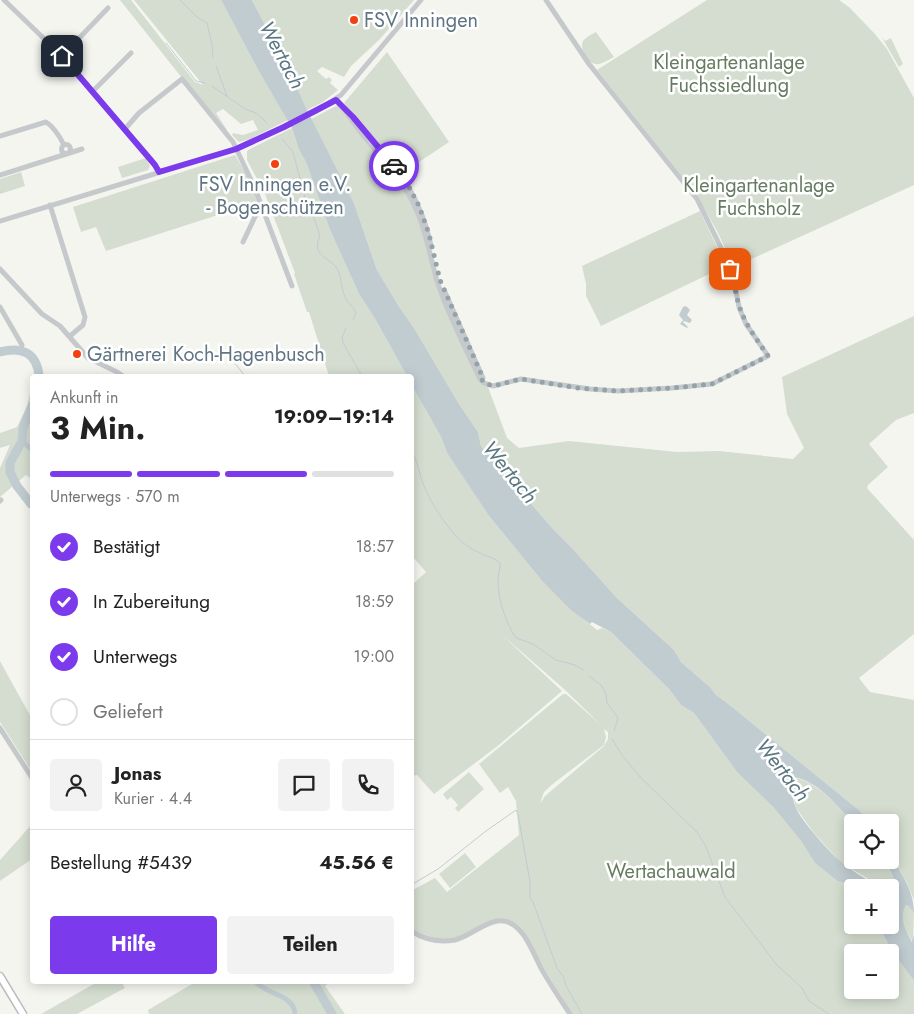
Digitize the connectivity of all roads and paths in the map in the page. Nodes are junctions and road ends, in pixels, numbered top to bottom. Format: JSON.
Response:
{"nodes":[{"id":1,"x":4,"y":0,"type":"edge"},
{"id":2,"x":421,"y":0,"type":"edge"},
{"id":3,"x":546,"y":0,"type":"edge"},
{"id":4,"x":108,"y":8,"type":"dead end"},
{"id":5,"x":131,"y":53,"type":"dead end"},
{"id":6,"x":62,"y":56,"type":"junction"},
{"id":7,"x":93,"y":92,"type":"junction"},
{"id":8,"x":336,"y":100,"type":"junction"},
{"id":9,"x":125,"y":129,"type":"junction"},
{"id":10,"x":0,"y":136,"type":"edge"},
{"id":11,"x":82,"y":149,"type":"dead end"},
{"id":12,"x":236,"y":149,"type":"junction"},
{"id":13,"x":67,"y":154,"type":"junction"},
{"id":14,"x":159,"y":172,"type":"junction"},
{"id":15,"x":0,"y":175,"type":"edge"},
{"id":16,"x":261,"y":204,"type":"junction"},
{"id":17,"x":50,"y":205,"type":"junction"},
{"id":18,"x":0,"y":221,"type":"edge"},
{"id":19,"x":243,"y":242,"type":"dead end"},
{"id":20,"x":0,"y":270,"type":"edge"},
{"id":21,"x":292,"y":286,"type":"dead end"},
{"id":22,"x":0,"y":307,"type":"edge"},
{"id":23,"x":70,"y":336,"type":"junction"},
{"id":24,"x":22,"y":345,"type":"dead end"},
{"id":25,"x":120,"y":374,"type":"edge"},
{"id":26,"x":0,"y":728,"type":"edge"},
{"id":27,"x":30,"y":775,"type":"edge"},
{"id":28,"x":414,"y":931,"type":"edge"},
{"id":29,"x":0,"y":976,"type":"edge"},
{"id":30,"x":23,"y":1014,"type":"edge"},
{"id":31,"x":570,"y":1014,"type":"edge"}],
"edges":[{"from":1,"to":6,"type":"street"},
{"from":2,"to":8,"type":"street"},
{"from":3,"to":8,"type":"street"},
{"from":4,"to":6,"type":"street"},
{"from":5,"to":7,"type":"street"},
{"from":6,"to":7,"type":"street"},
{"from":7,"to":9,"type":"street"},
{"from":8,"to":12,"type":"street"},
{"from":9,"to":12,"type":"street"},
{"from":9,"to":14,"type":"street"},
{"from":10,"to":13,"type":"street"},
{"from":11,"to":13,"type":"street"},
{"from":12,"to":14,"type":"street"},
{"from":12,"to":16,"type":"street"},
{"from":13,"to":15,"type":"street"},
{"from":14,"to":17,"type":"street"},
{"from":16,"to":19,"type":"street"},
{"from":16,"to":21,"type":"street"},
{"from":17,"to":18,"type":"street"},
{"from":17,"to":23,"type":"street"},
{"from":20,"to":23,"type":"street"},
{"from":22,"to":24,"type":"street"},
{"from":23,"to":25,"type":"street"},
{"from":26,"to":27,"type":"street"},
{"from":28,"to":31,"type":"street"},
{"from":29,"to":30,"type":"main road"}]}
